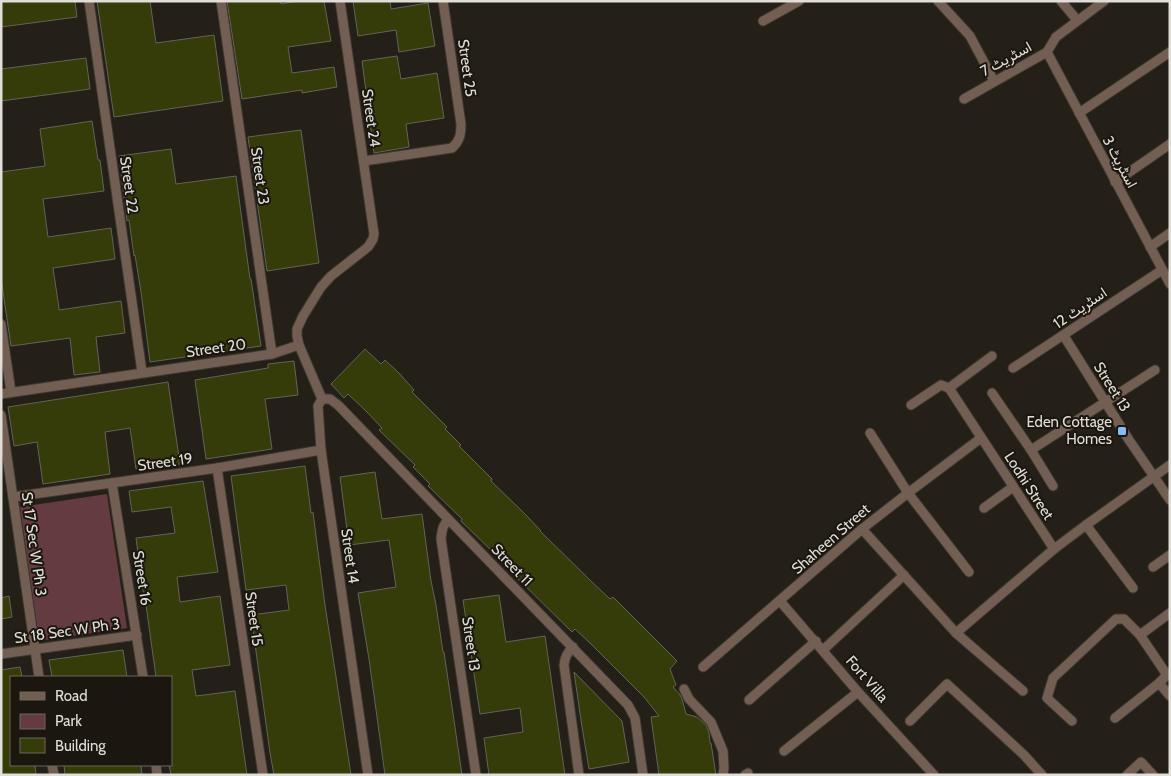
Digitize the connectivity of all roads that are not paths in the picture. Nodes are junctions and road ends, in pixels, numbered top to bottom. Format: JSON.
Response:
{"nodes":[{"id":1,"x":89,"y":1,"type":"edge"},
{"id":2,"x":221,"y":1,"type":"edge"},
{"id":3,"x":340,"y":1,"type":"edge"},
{"id":4,"x":443,"y":1,"type":"edge"},
{"id":5,"x":799,"y":1,"type":"edge"},
{"id":6,"x":938,"y":1,"type":"edge"},
{"id":7,"x":1104,"y":1,"type":"edge"},
{"id":8,"x":1065,"y":2,"type":"edge"},
{"id":9,"x":1077,"y":20,"type":"junction"},
{"id":10,"x":763,"y":21,"type":"dead end"},
{"id":11,"x":1047,"y":52,"type":"junction"},
{"id":12,"x":1170,"y":52,"type":"edge"},
{"id":13,"x":994,"y":81,"type":"junction"},
{"id":14,"x":964,"y":98,"type":"dead end"},
{"id":15,"x":1079,"y":113,"type":"junction"},
{"id":16,"x":1170,"y":144,"type":"edge"},
{"id":17,"x":364,"y":161,"type":"junction"},
{"id":18,"x":1115,"y":182,"type":"junction"},
{"id":19,"x":1170,"y":233,"type":"edge"},
{"id":20,"x":1150,"y":247,"type":"junction"},
{"id":21,"x":1162,"y":270,"type":"junction"},
{"id":22,"x":1170,"y":284,"type":"edge"},
{"id":23,"x":1,"y":324,"type":"edge"},
{"id":24,"x":1064,"y":336,"type":"junction"},
{"id":25,"x":299,"y":345,"type":"junction"},
{"id":26,"x":272,"y":354,"type":"junction"},
{"id":27,"x":992,"y":356,"type":"dead end"},
{"id":28,"x":1013,"y":368,"type":"dead end"},
{"id":29,"x":1155,"y":370,"type":"dead end"},
{"id":30,"x":142,"y":372,"type":"junction"},
{"id":31,"x":949,"y":388,"type":"junction"},
{"id":32,"x":6,"y":393,"type":"edge"},
{"id":33,"x":992,"y":393,"type":"dead end"},
{"id":34,"x":322,"y":399,"type":"junction"},
{"id":35,"x":1106,"y":403,"type":"junction"},
{"id":36,"x":911,"y":405,"type":"dead end"},
{"id":37,"x":1,"y":415,"type":"edge"},
{"id":38,"x":870,"y":433,"type":"dead end"},
{"id":39,"x":981,"y":438,"type":"junction"},
{"id":40,"x":321,"y":450,"type":"junction"},
{"id":41,"x":1031,"y":450,"type":"junction"},
{"id":42,"x":1170,"y":465,"type":"edge"},
{"id":43,"x":217,"y":468,"type":"junction"},
{"id":44,"x":1154,"y":477,"type":"junction"},
{"id":45,"x":112,"y":483,"type":"junction"},
{"id":46,"x":1053,"y":486,"type":"dead end"},
{"id":47,"x":1013,"y":487,"type":"junction"},
{"id":48,"x":908,"y":493,"type":"junction"},
{"id":49,"x":13,"y":497,"type":"junction"},
{"id":50,"x":1170,"y":500,"type":"edge"},
{"id":51,"x":984,"y":508,"type":"dead end"},
{"id":52,"x":448,"y":520,"type":"junction"},
{"id":53,"x":1086,"y":525,"type":"junction"},
{"id":54,"x":862,"y":529,"type":"junction"},
{"id":55,"x":1054,"y":549,"type":"junction"},
{"id":56,"x":1170,"y":555,"type":"edge"},
{"id":57,"x":1153,"y":567,"type":"dead end"},
{"id":58,"x":969,"y":572,"type":"dead end"},
{"id":59,"x":904,"y":575,"type":"junction"},
{"id":60,"x":1133,"y":588,"type":"dead end"},
{"id":61,"x":780,"y":601,"type":"junction"},
{"id":62,"x":1170,"y":613,"type":"edge"},
{"id":63,"x":956,"y":633,"type":"junction"},
{"id":64,"x":137,"y":635,"type":"junction"},
{"id":65,"x":1140,"y":635,"type":"junction"},
{"id":66,"x":816,"y":641,"type":"junction"},
{"id":67,"x":573,"y":648,"type":"junction"},
{"id":68,"x":35,"y":649,"type":"junction"},
{"id":69,"x":823,"y":650,"type":"junction"},
{"id":70,"x":1,"y":654,"type":"edge"},
{"id":71,"x":703,"y":667,"type":"dead end"},
{"id":72,"x":39,"y":676,"type":"edge"},
{"id":73,"x":143,"y":676,"type":"edge"},
{"id":74,"x":1160,"y":684,"type":"junction"},
{"id":75,"x":684,"y":689,"type":"dead end"},
{"id":76,"x":1023,"y":691,"type":"dead end"},
{"id":77,"x":858,"y":692,"type":"junction"},
{"id":78,"x":1170,"y":696,"type":"edge"},
{"id":79,"x":749,"y":700,"type":"dead end"},
{"id":80,"x":1115,"y":718,"type":"dead end"},
{"id":81,"x":910,"y":721,"type":"dead end"},
{"id":82,"x":1072,"y":721,"type":"dead end"},
{"id":83,"x":784,"y":751,"type":"dead end"},
{"id":84,"x":263,"y":775,"type":"edge"},
{"id":85,"x":368,"y":775,"type":"edge"},
{"id":86,"x":476,"y":775,"type":"edge"},
{"id":87,"x":579,"y":775,"type":"edge"},
{"id":88,"x":643,"y":775,"type":"edge"},
{"id":89,"x":723,"y":775,"type":"edge"},
{"id":90,"x":934,"y":775,"type":"edge"},
{"id":91,"x":1042,"y":775,"type":"edge"},
{"id":92,"x":1127,"y":775,"type":"edge"},
{"id":93,"x":1153,"y":775,"type":"edge"}],
"edges":[{"from":1,"to":30,"type":"street","name":"Street 22"},
{"from":2,"to":26,"type":"street","name":"Street 23"},
{"from":3,"to":17,"type":"street","name":"Street 24"},
{"from":4,"to":17,"type":"street","name":"Street 25"},
{"from":5,"to":10,"type":"street"},
{"from":6,"to":13,"type":"street"},
{"from":7,"to":9,"type":"street","name":"اسٹریٹ 7"},
{"from":8,"to":9,"type":"street"},
{"from":9,"to":11,"type":"street","name":"اسٹریٹ 7"},
{"from":11,"to":13,"type":"street","name":"اسٹریٹ 7"},
{"from":11,"to":15,"type":"street","name":"اسٹریٹ 3"},
{"from":12,"to":15,"type":"street"},
{"from":13,"to":14,"type":"street","name":"اسٹریٹ 7"},
{"from":15,"to":18,"type":"street","name":"اسٹریٹ 3"},
{"from":16,"to":18,"type":"street"},
{"from":17,"to":25,"type":"street","name":"Street 24"},
{"from":18,"to":20,"type":"street","name":"اسٹریٹ 3"},
{"from":19,"to":20,"type":"street"},
{"from":20,"to":21,"type":"street","name":"اسٹریٹ 3"},
{"from":21,"to":22,"type":"street","name":"اسٹریٹ 3"},
{"from":21,"to":24,"type":"street","name":"اسٹریٹ 12"},
{"from":23,"to":32,"type":"street"},
{"from":24,"to":28,"type":"street","name":"اسٹریٹ 12"},
{"from":24,"to":35,"type":"street","name":"Street 13"},
{"from":25,"to":26,"type":"street","name":"Street 20"},
{"from":25,"to":34,"type":"street","name":"Street 14"},
{"from":26,"to":30,"type":"street","name":"Street 20"},
{"from":27,"to":31,"type":"street"},
{"from":29,"to":35,"type":"street"},
{"from":30,"to":32,"type":"street","name":"Street 20"},
{"from":31,"to":36,"type":"street"},
{"from":31,"to":39,"type":"street","name":"Lodhi Street"},
{"from":33,"to":41,"type":"street"},
{"from":34,"to":40,"type":"street","name":"Street 14"},
{"from":34,"to":52,"type":"street","name":"Street 11"},
{"from":35,"to":41,"type":"street"},
{"from":35,"to":44,"type":"street","name":"Street 13"},
{"from":37,"to":49,"type":"street","name":"St 17 Sec W Ph 3"},
{"from":38,"to":48,"type":"street"},
{"from":39,"to":47,"type":"street","name":"Lodhi Street"},
{"from":39,"to":48,"type":"street","name":"Shaheen Street"},
{"from":40,"to":43,"type":"street","name":"Street 19"},
{"from":40,"to":85,"type":"street","name":"Street 14"},
{"from":41,"to":46,"type":"street"},
{"from":42,"to":44,"type":"street"},
{"from":43,"to":45,"type":"street","name":"Street 19"},
{"from":43,"to":84,"type":"street","name":"Street 15"},
{"from":44,"to":50,"type":"street","name":"Street 13"},
{"from":44,"to":53,"type":"street"},
{"from":45,"to":49,"type":"street","name":"Street 19"},
{"from":45,"to":64,"type":"street","name":"Street 16"},
{"from":47,"to":51,"type":"street"},
{"from":47,"to":55,"type":"street","name":"Lodhi Street"},
{"from":48,"to":54,"type":"street","name":"Shaheen Street"},
{"from":48,"to":58,"type":"street"},
{"from":49,"to":68,"type":"street","name":"St 17 Sec W Ph 3"},
{"from":52,"to":67,"type":"street","name":"Street 11"},
{"from":52,"to":86,"type":"street","name":"Street 13"},
{"from":53,"to":55,"type":"street"},
{"from":53,"to":60,"type":"street"},
{"from":54,"to":59,"type":"street"},
{"from":54,"to":61,"type":"street","name":"Shaheen Street"},
{"from":55,"to":63,"type":"street"},
{"from":56,"to":57,"type":"street"},
{"from":59,"to":63,"type":"street"},
{"from":59,"to":69,"type":"street"},
{"from":61,"to":66,"type":"street","name":"Fort Villa"},
{"from":61,"to":71,"type":"street","name":"Shaheen Street"},
{"from":62,"to":65,"type":"street"},
{"from":63,"to":76,"type":"street"},
{"from":64,"to":68,"type":"street","name":"St 18 Sec W Ph 3"},
{"from":64,"to":73,"type":"street","name":"Street 16"},
{"from":65,"to":74,"type":"street"},
{"from":65,"to":82,"type":"street"},
{"from":66,"to":69,"type":"street","name":"Fort Villa"},
{"from":66,"to":79,"type":"street"},
{"from":67,"to":87,"type":"street"},
{"from":67,"to":88,"type":"street","name":"Street 11"},
{"from":68,"to":70,"type":"street","name":"St 18 Sec W Ph 3"},
{"from":68,"to":72,"type":"street","name":"St 17 Sec W Ph 3"},
{"from":69,"to":77,"type":"street","name":"Fort Villa"},
{"from":74,"to":78,"type":"street"},
{"from":74,"to":80,"type":"street"},
{"from":75,"to":89,"type":"street"},
{"from":77,"to":83,"type":"street"},
{"from":77,"to":90,"type":"street","name":"Fort Villa"},
{"from":81,"to":91,"type":"street"},
{"from":92,"to":93,"type":"street"}]}
